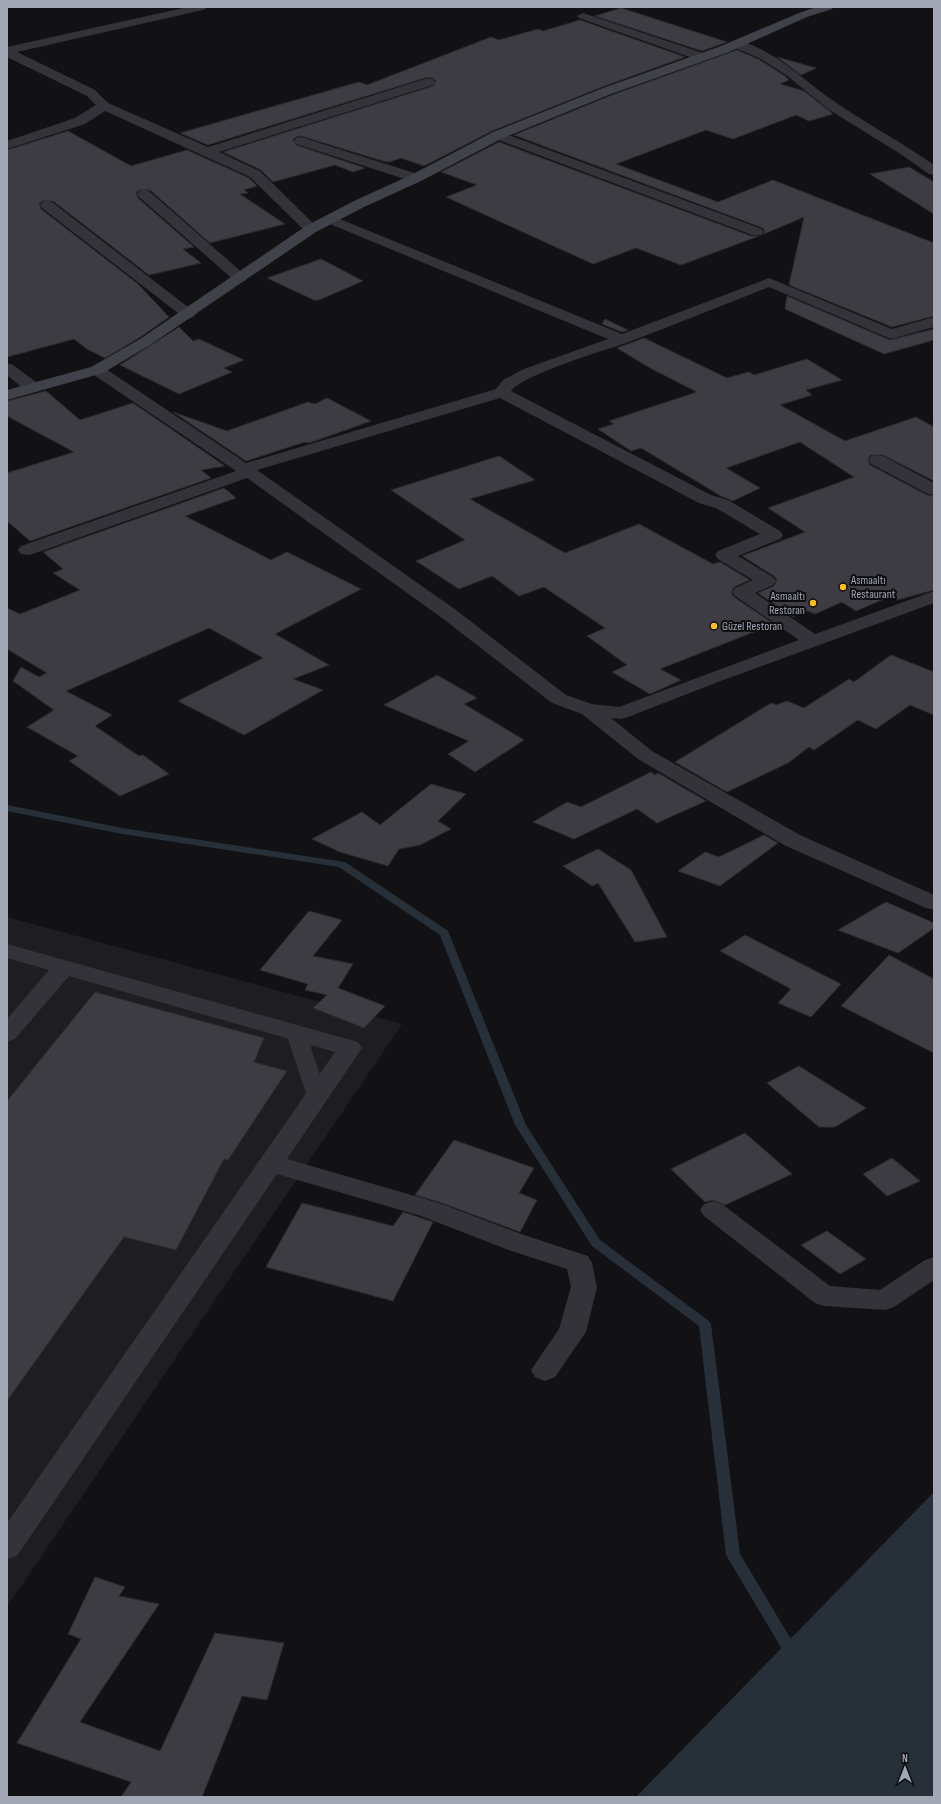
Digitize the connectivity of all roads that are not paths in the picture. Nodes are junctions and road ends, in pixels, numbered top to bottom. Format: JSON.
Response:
{"nodes":[{"id":1,"x":203,"y":7,"type":"edge"},
{"id":2,"x":828,"y":7,"type":"edge"},
{"id":3,"x":583,"y":16,"type":"dead end"},
{"id":4,"x":737,"y":44,"type":"junction"},
{"id":5,"x":7,"y":52,"type":"edge"},
{"id":6,"x":702,"y":57,"type":"junction"},
{"id":7,"x":429,"y":82,"type":"dead end"},
{"id":8,"x":104,"y":106,"type":"junction"},
{"id":9,"x":498,"y":135,"type":"junction"},
{"id":10,"x":301,"y":141,"type":"dead end"},
{"id":11,"x":7,"y":145,"type":"edge"},
{"id":12,"x":207,"y":151,"type":"junction"},
{"id":13,"x":934,"y":172,"type":"edge"},
{"id":14,"x":416,"y":178,"type":"junction"},
{"id":15,"x":144,"y":194,"type":"dead end"},
{"id":16,"x":47,"y":205,"type":"dead end"},
{"id":17,"x":330,"y":219,"type":"junction"},
{"id":18,"x":311,"y":229,"type":"junction"},
{"id":19,"x":756,"y":232,"type":"dead end"},
{"id":20,"x":240,"y":278,"type":"junction"},
{"id":21,"x":188,"y":314,"type":"junction"},
{"id":22,"x":934,"y":322,"type":"edge"},
{"id":23,"x":622,"y":340,"type":"junction"},
{"id":24,"x":7,"y":368,"type":"edge"},
{"id":25,"x":97,"y":370,"type":"junction"},
{"id":26,"x":34,"y":388,"type":"junction"},
{"id":27,"x":502,"y":392,"type":"junction"},
{"id":28,"x":7,"y":395,"type":"edge"},
{"id":29,"x":877,"y":460,"type":"dead end"},
{"id":30,"x":246,"y":471,"type":"junction"},
{"id":31,"x":934,"y":490,"type":"edge"},
{"id":32,"x":27,"y":550,"type":"dead end"},
{"id":33,"x":934,"y":597,"type":"edge"},
{"id":34,"x":813,"y":641,"type":"junction"},
{"id":35,"x":589,"y":710,"type":"junction"},
{"id":36,"x":934,"y":903,"type":"edge"},
{"id":37,"x":7,"y":951,"type":"edge"},
{"id":38,"x":63,"y":968,"type":"junction"},
{"id":39,"x":296,"y":1033,"type":"junction"},
{"id":40,"x":7,"y":1034,"type":"edge"},
{"id":41,"x":317,"y":1096,"type":"junction"},
{"id":42,"x":271,"y":1162,"type":"junction"},
{"id":43,"x":713,"y":1210,"type":"dead end"},
{"id":44,"x":934,"y":1267,"type":"edge"},
{"id":45,"x":545,"y":1370,"type":"dead end"},
{"id":46,"x":7,"y":1548,"type":"edge"}],
"edges":[{"from":1,"to":5,"type":"street"},
{"from":2,"to":4,"type":"street"},
{"from":3,"to":6,"type":"street"},
{"from":4,"to":6,"type":"street"},
{"from":4,"to":13,"type":"street"},
{"from":5,"to":8,"type":"street"},
{"from":6,"to":9,"type":"street"},
{"from":7,"to":12,"type":"street"},
{"from":8,"to":11,"type":"street"},
{"from":8,"to":12,"type":"street"},
{"from":9,"to":14,"type":"street"},
{"from":9,"to":19,"type":"street"},
{"from":10,"to":14,"type":"street"},
{"from":12,"to":18,"type":"street"},
{"from":14,"to":17,"type":"street"},
{"from":15,"to":20,"type":"street"},
{"from":16,"to":21,"type":"street"},
{"from":17,"to":18,"type":"street"},
{"from":17,"to":23,"type":"street"},
{"from":18,"to":20,"type":"street"},
{"from":20,"to":21,"type":"street"},
{"from":21,"to":25,"type":"street"},
{"from":22,"to":23,"type":"street"},
{"from":23,"to":27,"type":"street"},
{"from":24,"to":26,"type":"street"},
{"from":25,"to":26,"type":"street"},
{"from":25,"to":30,"type":"street"},
{"from":26,"to":28,"type":"street"},
{"from":27,"to":30,"type":"street"},
{"from":27,"to":34,"type":"street"},
{"from":29,"to":31,"type":"street"},
{"from":30,"to":32,"type":"street"},
{"from":30,"to":35,"type":"street"},
{"from":33,"to":34,"type":"street"},
{"from":34,"to":35,"type":"street"},
{"from":35,"to":36,"type":"street"},
{"from":37,"to":38,"type":"street"},
{"from":38,"to":39,"type":"street"},
{"from":38,"to":40,"type":"street"},
{"from":39,"to":41,"type":"lane"},
{"from":39,"to":41,"type":"street"},
{"from":41,"to":42,"type":"street"},
{"from":42,"to":45,"type":"street"},
{"from":42,"to":46,"type":"street"},
{"from":43,"to":44,"type":"street"}]}
